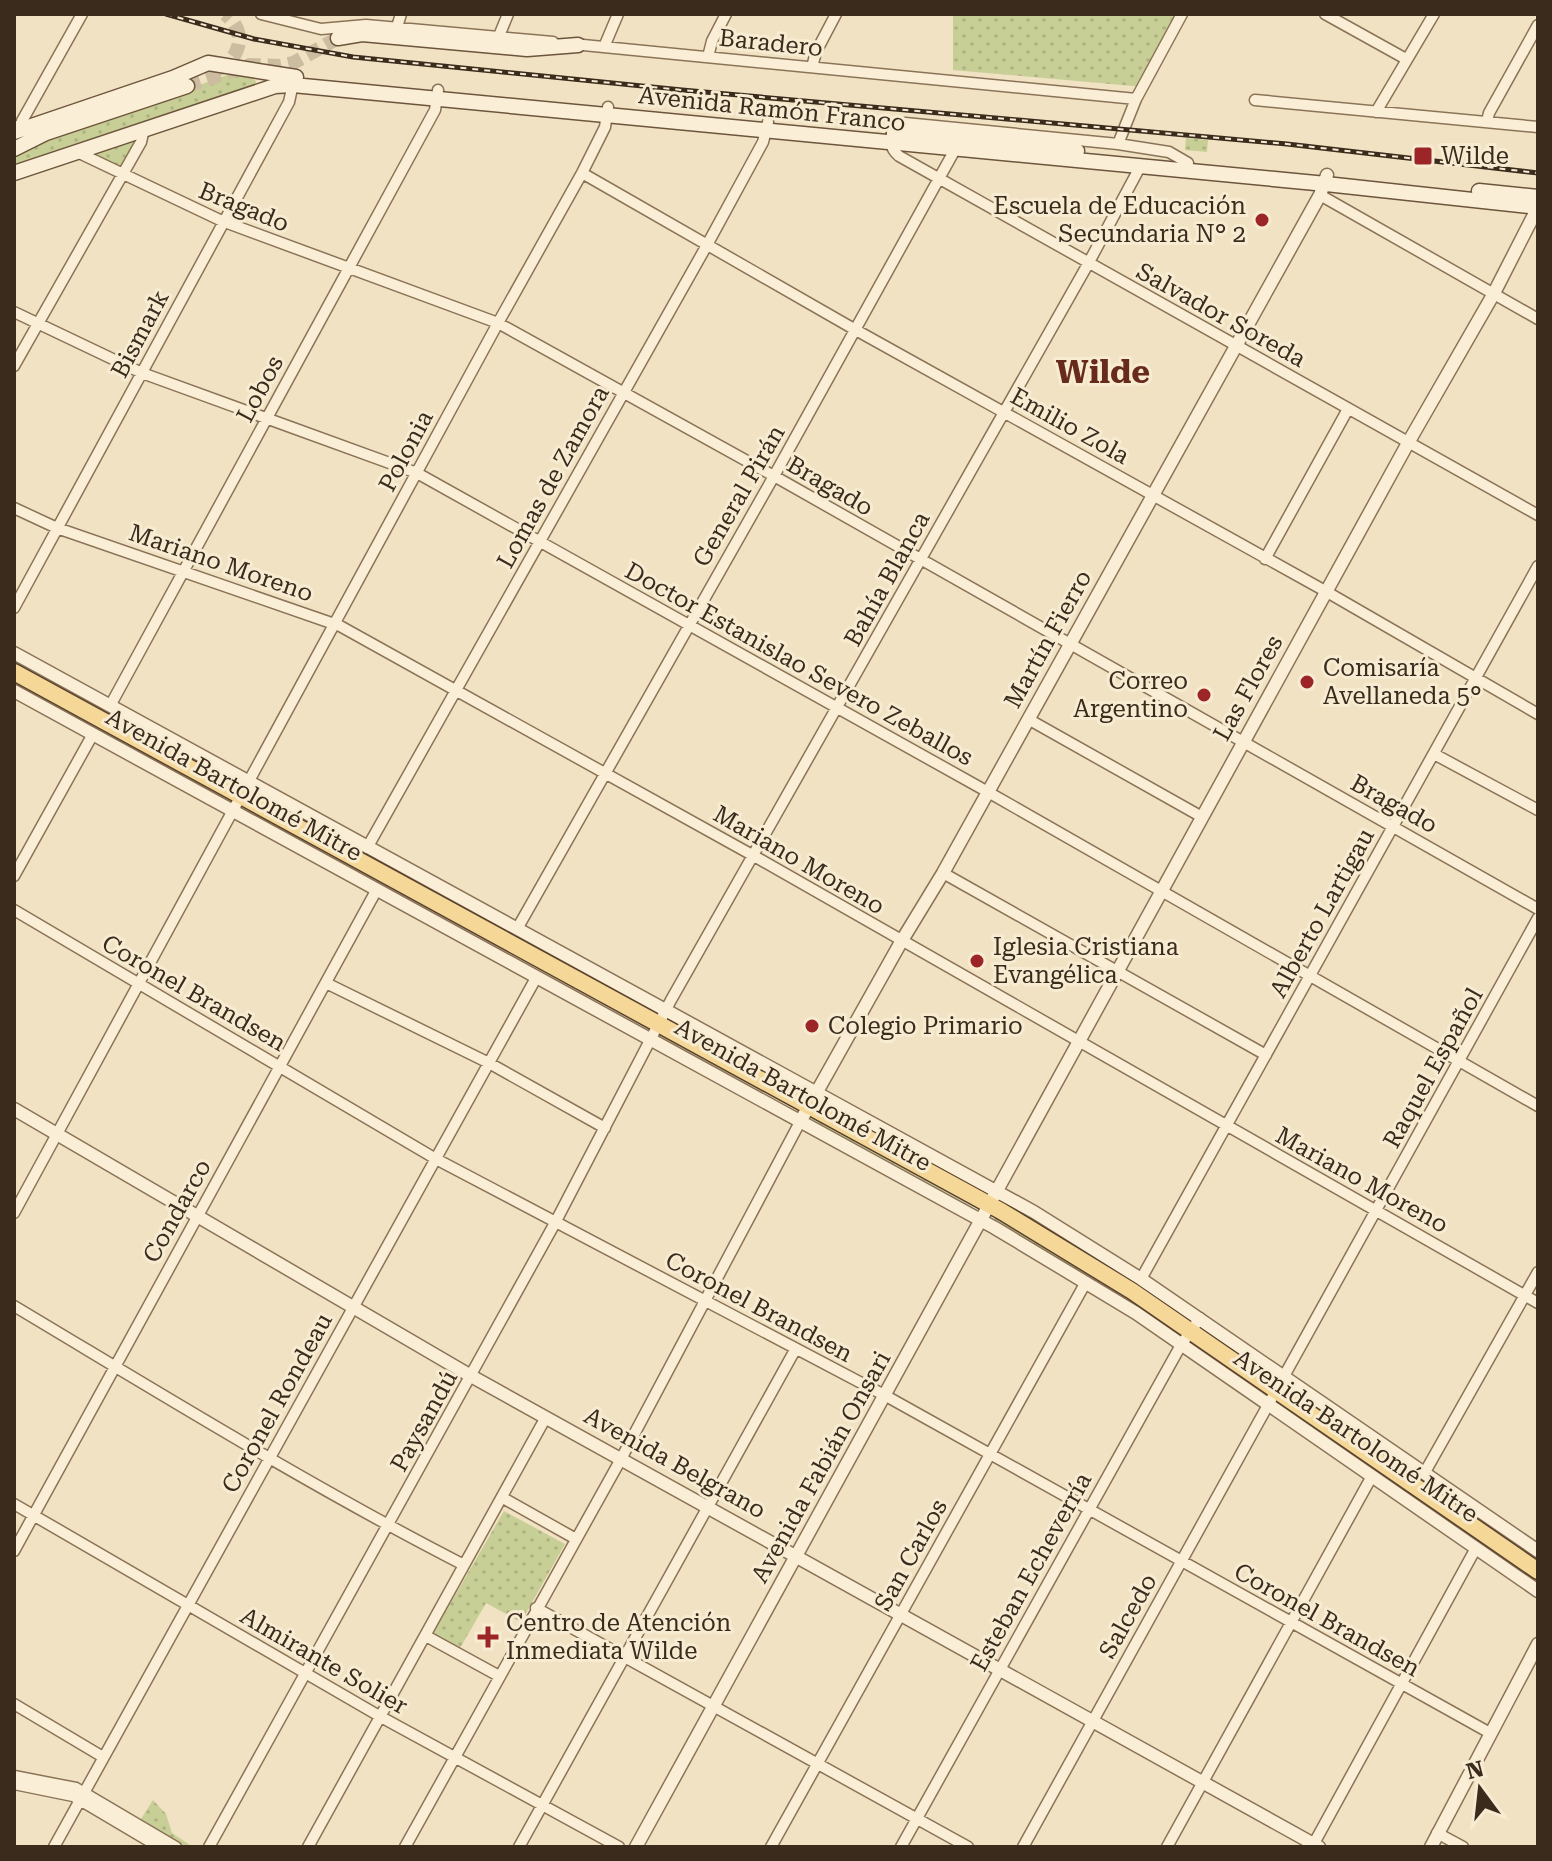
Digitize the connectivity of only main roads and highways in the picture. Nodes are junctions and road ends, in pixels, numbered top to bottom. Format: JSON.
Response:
{"nodes":[{"id":1,"x":338,"y":38,"type":"tunnel mouth"},
{"id":2,"x":578,"y":45,"type":"road end"},
{"id":3,"x":294,"y":81,"type":"junction"},
{"id":4,"x":15,"y":132,"type":"edge"},
{"id":5,"x":958,"y":144,"type":"junction"},
{"id":6,"x":14,"y":149,"type":"edge"},
{"id":7,"x":14,"y":173,"type":"edge"},
{"id":8,"x":1324,"y":185,"type":"junction"},
{"id":9,"x":1538,"y":197,"type":"edge"},
{"id":10,"x":1538,"y":207,"type":"edge"},
{"id":11,"x":14,"y":672,"type":"edge"},
{"id":12,"x":1538,"y":1571,"type":"edge"}],
"edges":[{"from":1,"to":2,"type":"main road"},
{"from":3,"to":4,"type":"main road","name":"Avenida Ramón Franco"},
{"from":3,"to":5,"type":"main road","name":"Avenida Ramón Franco"},
{"from":3,"to":7,"type":"main road","name":"Avenida Ramón Franco"},
{"from":4,"to":6,"type":"main road"},
{"from":5,"to":8,"type":"main road","name":"Avenida Ramón Franco"},
{"from":5,"to":8,"type":"main road","name":"Avenida Ramón Franco"},
{"from":8,"to":9,"type":"main road","name":"Avenida Ramón Franco"},
{"from":8,"to":10,"type":"main road","name":"Avenida Ramón Franco"},
{"from":11,"to":12,"type":"main road","name":"Avenida Bartolomé Mitre"}]}
